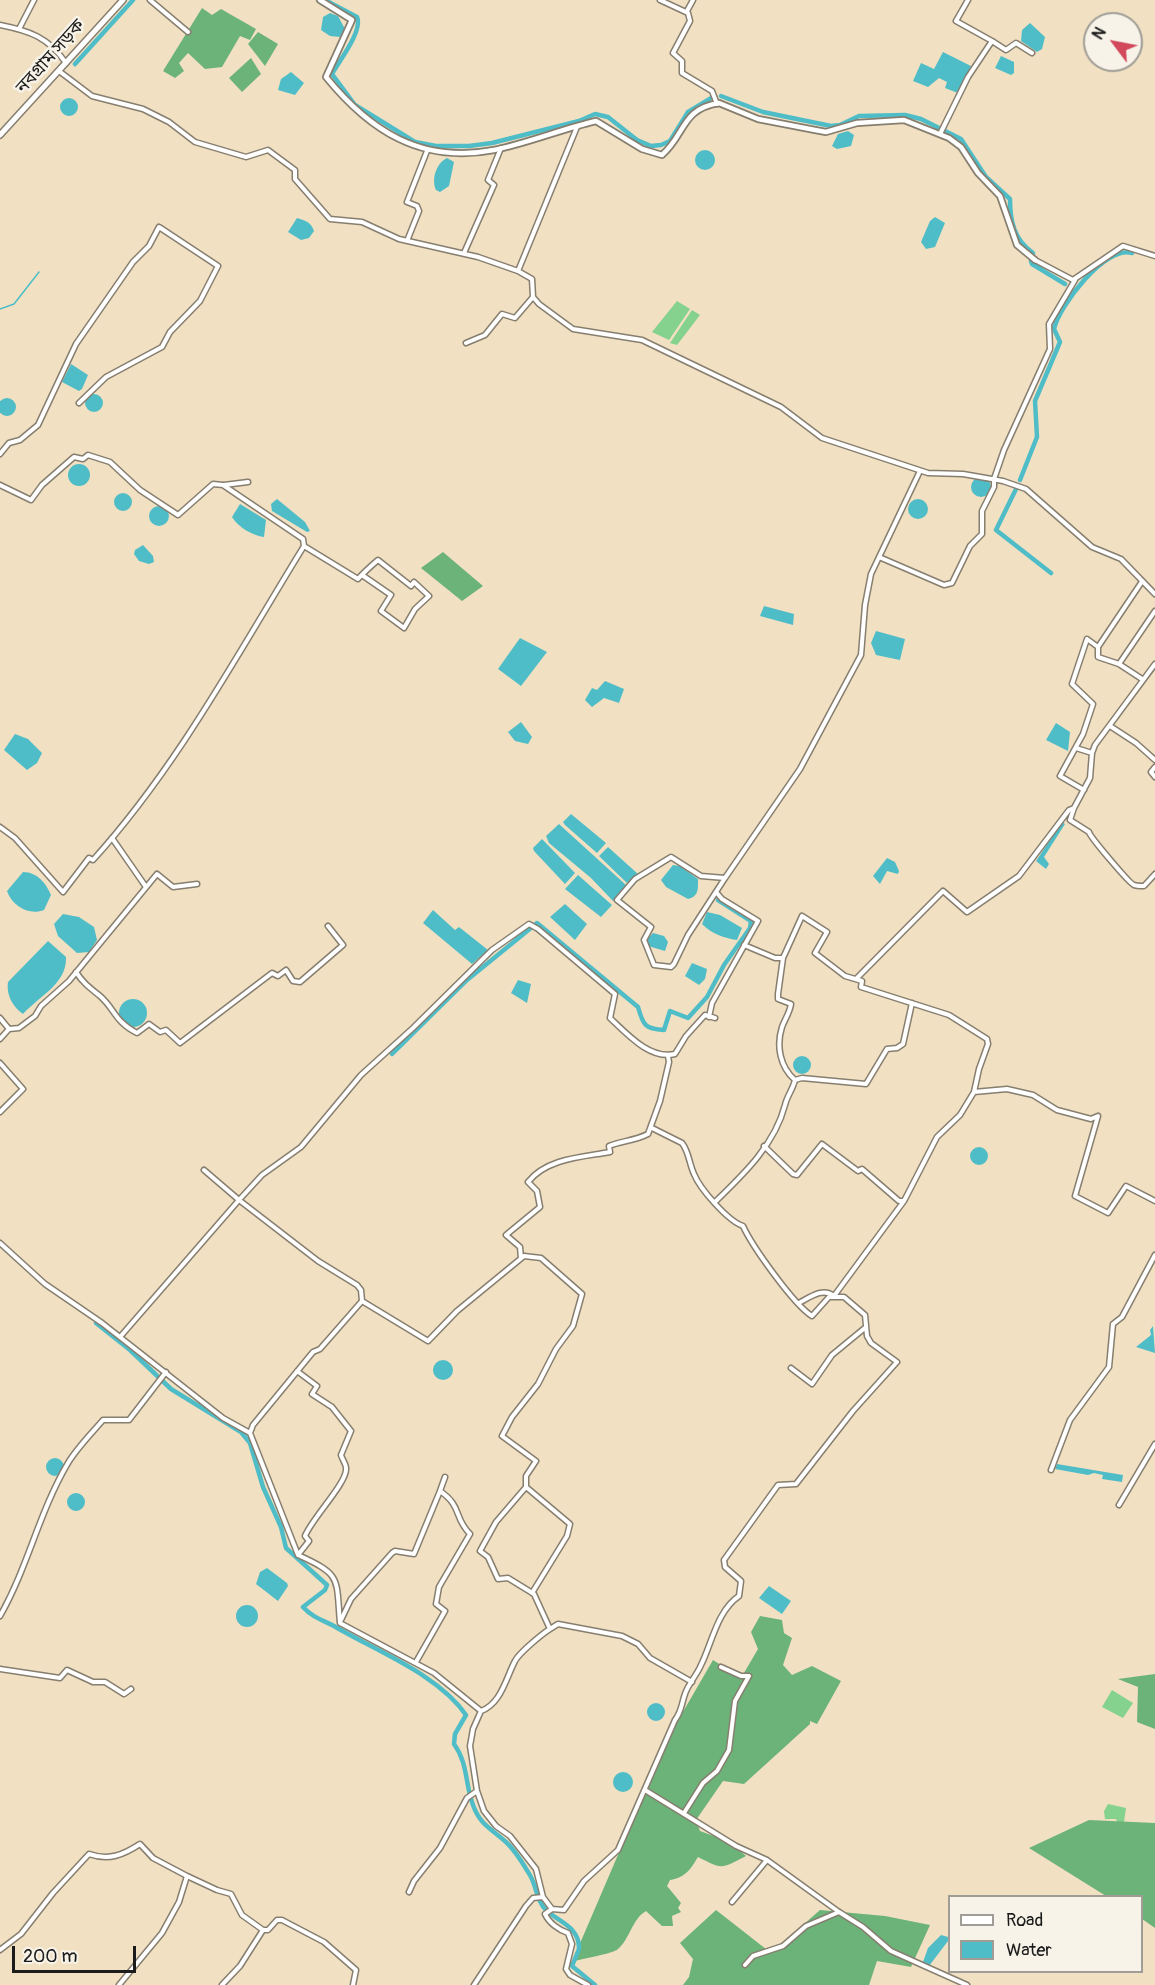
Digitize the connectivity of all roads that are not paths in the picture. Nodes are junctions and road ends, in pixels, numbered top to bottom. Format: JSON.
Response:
{"nodes":[{"id":1,"x":34,"y":0,"type":"edge"},
{"id":2,"x":123,"y":0,"type":"edge"},
{"id":3,"x":150,"y":0,"type":"edge"},
{"id":4,"x":320,"y":0,"type":"edge"},
{"id":5,"x":660,"y":0,"type":"edge"},
{"id":6,"x":693,"y":0,"type":"edge"},
{"id":7,"x":968,"y":0,"type":"edge"},
{"id":8,"x":687,"y":11,"type":"junction"},
{"id":9,"x":0,"y":25,"type":"edge"},
{"id":10,"x":19,"y":29,"type":"junction"},
{"id":11,"x":188,"y":32,"type":"dead end"},
{"id":12,"x":992,"y":40,"type":"junction"},
{"id":13,"x":1032,"y":53,"type":"dead end"},
{"id":14,"x":66,"y":63,"type":"junction"},
{"id":15,"x":59,"y":71,"type":"junction"},
{"id":16,"x":717,"y":104,"type":"junction"},
{"id":17,"x":577,"y":127,"type":"junction"},
{"id":18,"x":940,"y":134,"type":"junction"},
{"id":19,"x":0,"y":135,"type":"edge"},
{"id":20,"x":501,"y":148,"type":"junction"},
{"id":21,"x":427,"y":151,"type":"junction"},
{"id":22,"x":407,"y":241,"type":"junction"},
{"id":23,"x":464,"y":253,"type":"junction"},
{"id":24,"x":1155,"y":256,"type":"edge"},
{"id":25,"x":1035,"y":260,"type":"joint"},
{"id":26,"x":518,"y":271,"type":"junction"},
{"id":27,"x":1075,"y":280,"type":"junction"},
{"id":28,"x":533,"y":297,"type":"junction"},
{"id":29,"x":466,"y":343,"type":"dead end"},
{"id":30,"x":79,"y":403,"type":"dead end"},
{"id":31,"x":0,"y":454,"type":"edge"},
{"id":32,"x":920,"y":471,"type":"junction"},
{"id":33,"x":994,"y":479,"type":"junction"},
{"id":34,"x":248,"y":482,"type":"dead end"},
{"id":35,"x":223,"y":485,"type":"junction"},
{"id":36,"x":0,"y":486,"type":"edge"},
{"id":37,"x":304,"y":546,"type":"junction"},
{"id":38,"x":879,"y":557,"type":"junction"},
{"id":39,"x":362,"y":574,"type":"junction"},
{"id":40,"x":1142,"y":583,"type":"junction"},
{"id":41,"x":1154,"y":592,"type":"edge"},
{"id":42,"x":1155,"y":611,"type":"edge"},
{"id":43,"x":1098,"y":647,"type":"junction"},
{"id":44,"x":1119,"y":664,"type":"junction"},
{"id":45,"x":1155,"y":664,"type":"edge"},
{"id":46,"x":1142,"y":679,"type":"junction"},
{"id":47,"x":1110,"y":726,"type":"junction"},
{"id":48,"x":1076,"y":748,"type":"junction"},
{"id":49,"x":1092,"y":753,"type":"junction"},
{"id":50,"x":1155,"y":760,"type":"edge"},
{"id":51,"x":1155,"y":767,"type":"edge"},
{"id":52,"x":1155,"y":777,"type":"edge"},
{"id":53,"x":1084,"y":790,"type":"junction"},
{"id":54,"x":1074,"y":808,"type":"junction"},
{"id":55,"x":0,"y":826,"type":"edge"},
{"id":56,"x":112,"y":838,"type":"junction"},
{"id":57,"x":1155,"y":874,"type":"edge"},
{"id":58,"x":725,"y":878,"type":"junction"},
{"id":59,"x":197,"y":884,"type":"dead end"},
{"id":60,"x":147,"y":887,"type":"junction"},
{"id":61,"x":716,"y":892,"type":"junction"},
{"id":62,"x":328,"y":926,"type":"dead end"},
{"id":63,"x":744,"y":945,"type":"junction"},
{"id":64,"x":783,"y":958,"type":"junction"},
{"id":65,"x":76,"y":972,"type":"junction"},
{"id":66,"x":856,"y":979,"type":"junction"},
{"id":67,"x":912,"y":1003,"type":"junction"},
{"id":68,"x":0,"y":1018,"type":"edge"},
{"id":69,"x":9,"y":1029,"type":"junction"},
{"id":70,"x":0,"y":1039,"type":"edge"},
{"id":71,"x":668,"y":1056,"type":"junction"},
{"id":72,"x":0,"y":1063,"type":"edge"},
{"id":73,"x":795,"y":1080,"type":"junction"},
{"id":74,"x":974,"y":1092,"type":"junction"},
{"id":75,"x":0,"y":1112,"type":"edge"},
{"id":76,"x":652,"y":1128,"type":"junction"},
{"id":77,"x":764,"y":1146,"type":"junction"},
{"id":78,"x":204,"y":1170,"type":"dead end"},
{"id":79,"x":239,"y":1200,"type":"junction"},
{"id":80,"x":716,"y":1201,"type":"junction"},
{"id":81,"x":1155,"y":1201,"type":"edge"},
{"id":82,"x":904,"y":1202,"type":"junction"},
{"id":83,"x":0,"y":1243,"type":"edge"},
{"id":84,"x":1155,"y":1255,"type":"edge"},
{"id":85,"x":520,"y":1259,"type":"junction"},
{"id":86,"x":834,"y":1296,"type":"junction"},
{"id":87,"x":362,"y":1301,"type":"junction"},
{"id":88,"x":799,"y":1303,"type":"junction"},
{"id":89,"x":867,"y":1327,"type":"junction"},
{"id":90,"x":120,"y":1337,"type":"junction"},
{"id":91,"x":791,"y":1368,"type":"dead end"},
{"id":92,"x":297,"y":1371,"type":"junction"},
{"id":93,"x":164,"y":1374,"type":"junction"},
{"id":94,"x":250,"y":1432,"type":"junction"},
{"id":95,"x":1155,"y":1444,"type":"edge"},
{"id":96,"x":1051,"y":1470,"type":"dead end"},
{"id":97,"x":445,"y":1477,"type":"dead end"},
{"id":98,"x":526,"y":1487,"type":"junction"},
{"id":99,"x":440,"y":1491,"type":"junction"},
{"id":100,"x":1119,"y":1505,"type":"dead end"},
{"id":101,"x":298,"y":1555,"type":"junction"},
{"id":102,"x":532,"y":1593,"type":"junction"},
{"id":103,"x":0,"y":1616,"type":"edge"},
{"id":104,"x":340,"y":1623,"type":"junction"},
{"id":105,"x":550,"y":1629,"type":"junction"},
{"id":106,"x":416,"y":1662,"type":"junction"},
{"id":107,"x":721,"y":1667,"type":"dead end"},
{"id":108,"x":0,"y":1669,"type":"edge"},
{"id":109,"x":692,"y":1682,"type":"junction"},
{"id":110,"x":131,"y":1689,"type":"dead end"},
{"id":111,"x":481,"y":1711,"type":"junction"},
{"id":112,"x":645,"y":1790,"type":"junction"},
{"id":113,"x":476,"y":1791,"type":"junction"},
{"id":114,"x":684,"y":1814,"type":"junction"},
{"id":115,"x":767,"y":1860,"type":"junction"},
{"id":116,"x":187,"y":1876,"type":"junction"},
{"id":117,"x":409,"y":1892,"type":"dead end"},
{"id":118,"x":543,"y":1897,"type":"junction"},
{"id":119,"x":732,"y":1902,"type":"dead end"},
{"id":120,"x":552,"y":1909,"type":"junction"},
{"id":121,"x":838,"y":1912,"type":"junction"},
{"id":122,"x":262,"y":1930,"type":"junction"},
{"id":123,"x":0,"y":1950,"type":"edge"},
{"id":124,"x":745,"y":1965,"type":"dead end"},
{"id":125,"x":119,"y":1985,"type":"edge"},
{"id":126,"x":222,"y":1985,"type":"edge"},
{"id":127,"x":353,"y":1985,"type":"edge"},
{"id":128,"x":474,"y":1985,"type":"edge"},
{"id":129,"x":588,"y":1985,"type":"edge"},
{"id":130,"x":967,"y":1985,"type":"edge"}],
"edges":[{"from":1,"to":10,"type":"street"},
{"from":2,"to":14,"type":"main road","name":"নবগ্রাম সড়ক"},
{"from":3,"to":11,"type":"street"},
{"from":4,"to":21,"type":"street"},
{"from":5,"to":8,"type":"street"},
{"from":6,"to":8,"type":"street"},
{"from":7,"to":12,"type":"street"},
{"from":8,"to":16,"type":"street"},
{"from":9,"to":10,"type":"street"},
{"from":10,"to":14,"type":"street"},
{"from":12,"to":13,"type":"street"},
{"from":12,"to":18,"type":"street"},
{"from":14,"to":15,"type":"main road","name":"নবগ্রাম সড়ক"},
{"from":15,"to":19,"type":"main road","name":"নবগ্রাম সড়ক"},
{"from":15,"to":22,"type":"street"},
{"from":16,"to":17,"type":"street"},
{"from":16,"to":18,"type":"street"},
{"from":17,"to":20,"type":"street"},
{"from":17,"to":26,"type":"street"},
{"from":18,"to":25,"type":"street"},
{"from":20,"to":21,"type":"street"},
{"from":20,"to":23,"type":"street"},
{"from":21,"to":22,"type":"street"},
{"from":22,"to":23,"type":"street"},
{"from":23,"to":26,"type":"street"},
{"from":24,"to":27,"type":"street"},
{"from":25,"to":27,"type":"street"},
{"from":26,"to":28,"type":"street"},
{"from":27,"to":33,"type":"street"},
{"from":28,"to":29,"type":"street"},
{"from":28,"to":32,"type":"street"},
{"from":30,"to":31,"type":"street"},
{"from":32,"to":33,"type":"street"},
{"from":32,"to":38,"type":"street"},
{"from":33,"to":38,"type":"street"},
{"from":33,"to":40,"type":"street"},
{"from":34,"to":35,"type":"street"},
{"from":35,"to":36,"type":"street"},
{"from":35,"to":37,"type":"street"},
{"from":37,"to":39,"type":"street"},
{"from":37,"to":56,"type":"street"},
{"from":38,"to":58,"type":"street"},
{"from":39,"to":39,"type":"street"},
{"from":40,"to":41,"type":"street"},
{"from":40,"to":43,"type":"street"},
{"from":42,"to":44,"type":"street"},
{"from":43,"to":44,"type":"street"},
{"from":43,"to":48,"type":"street"},
{"from":44,"to":46,"type":"street"},
{"from":45,"to":46,"type":"street"},
{"from":46,"to":47,"type":"street"},
{"from":47,"to":49,"type":"street"},
{"from":47,"to":50,"type":"street"},
{"from":48,"to":49,"type":"street"},
{"from":48,"to":53,"type":"street"},
{"from":49,"to":53,"type":"street"},
{"from":51,"to":52,"type":"street"},
{"from":53,"to":54,"type":"street"},
{"from":54,"to":57,"type":"street"},
{"from":54,"to":66,"type":"street"},
{"from":55,"to":56,"type":"street"},
{"from":56,"to":60,"type":"street"},
{"from":58,"to":61,"type":"street"},
{"from":58,"to":61,"type":"street"},
{"from":59,"to":60,"type":"street"},
{"from":60,"to":65,"type":"street"},
{"from":61,"to":63,"type":"street"},
{"from":62,"to":65,"type":"street"},
{"from":63,"to":64,"type":"street"},
{"from":63,"to":71,"type":"street"},
{"from":64,"to":66,"type":"street"},
{"from":64,"to":73,"type":"street"},
{"from":65,"to":69,"type":"street"},
{"from":66,"to":67,"type":"street"},
{"from":67,"to":73,"type":"street"},
{"from":67,"to":74,"type":"street"},
{"from":68,"to":69,"type":"street"},
{"from":69,"to":70,"type":"street"},
{"from":71,"to":76,"type":"street"},
{"from":71,"to":79,"type":"street"},
{"from":72,"to":75,"type":"street"},
{"from":73,"to":77,"type":"street"},
{"from":74,"to":81,"type":"street"},
{"from":74,"to":82,"type":"street"},
{"from":76,"to":80,"type":"street"},
{"from":76,"to":85,"type":"street"},
{"from":77,"to":80,"type":"street"},
{"from":77,"to":82,"type":"street"},
{"from":78,"to":79,"type":"street"},
{"from":79,"to":87,"type":"street"},
{"from":79,"to":90,"type":"street"},
{"from":80,"to":88,"type":"street"},
{"from":82,"to":86,"type":"street"},
{"from":83,"to":90,"type":"street"},
{"from":84,"to":96,"type":"street"},
{"from":85,"to":87,"type":"street"},
{"from":85,"to":98,"type":"street"},
{"from":86,"to":88,"type":"street"},
{"from":86,"to":88,"type":"street"},
{"from":86,"to":89,"type":"street"},
{"from":87,"to":92,"type":"street"},
{"from":89,"to":91,"type":"street"},
{"from":89,"to":109,"type":"street"},
{"from":90,"to":93,"type":"street"},
{"from":92,"to":94,"type":"street"},
{"from":92,"to":101,"type":"street"},
{"from":93,"to":94,"type":"street"},
{"from":93,"to":103,"type":"street"},
{"from":94,"to":101,"type":"street"},
{"from":95,"to":100,"type":"street"},
{"from":97,"to":99,"type":"street"},
{"from":98,"to":102,"type":"street"},
{"from":98,"to":102,"type":"street"},
{"from":99,"to":104,"type":"street"},
{"from":99,"to":106,"type":"street"},
{"from":101,"to":104,"type":"street"},
{"from":102,"to":105,"type":"street"},
{"from":104,"to":106,"type":"street"},
{"from":105,"to":109,"type":"street"},
{"from":105,"to":111,"type":"street"},
{"from":106,"to":111,"type":"street"},
{"from":107,"to":114,"type":"street"},
{"from":108,"to":110,"type":"street"},
{"from":109,"to":112,"type":"street"},
{"from":111,"to":113,"type":"street"},
{"from":112,"to":114,"type":"street"},
{"from":112,"to":120,"type":"street"},
{"from":113,"to":117,"type":"street"},
{"from":113,"to":118,"type":"street"},
{"from":114,"to":115,"type":"street"},
{"from":115,"to":119,"type":"street"},
{"from":115,"to":121,"type":"street"},
{"from":116,"to":122,"type":"street"},
{"from":116,"to":123,"type":"street"},
{"from":116,"to":125,"type":"street"},
{"from":118,"to":120,"type":"street"},
{"from":118,"to":128,"type":"street"},
{"from":120,"to":129,"type":"street"},
{"from":121,"to":124,"type":"street"},
{"from":121,"to":130,"type":"street"},
{"from":122,"to":126,"type":"street"},
{"from":122,"to":127,"type":"street"}]}
